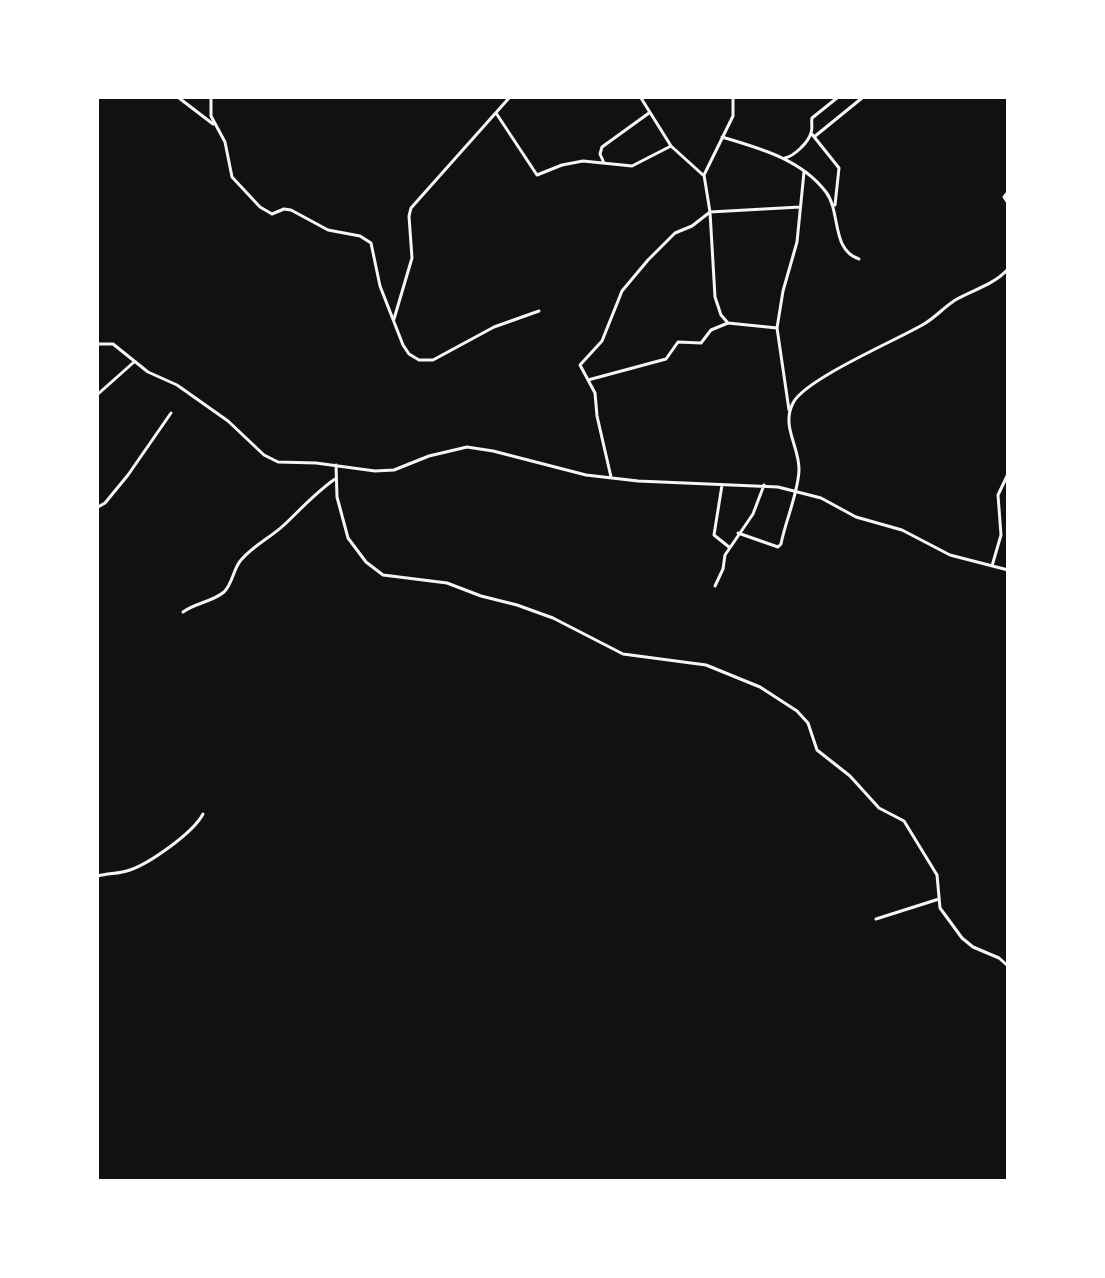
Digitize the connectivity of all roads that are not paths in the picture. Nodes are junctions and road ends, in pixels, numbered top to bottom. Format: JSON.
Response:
{"nodes":[{"id":1,"x":179,"y":98,"type":"edge"},
{"id":2,"x":211,"y":98,"type":"edge"},
{"id":3,"x":509,"y":98,"type":"edge"},
{"id":4,"x":641,"y":98,"type":"edge"},
{"id":5,"x":733,"y":98,"type":"edge"},
{"id":6,"x":837,"y":98,"type":"edge"},
{"id":7,"x":862,"y":98,"type":"edge"},
{"id":8,"x":650,"y":112,"type":"junction"},
{"id":9,"x":496,"y":113,"type":"junction"},
{"id":10,"x":214,"y":125,"type":"junction"},
{"id":11,"x":812,"y":135,"type":"junction"},
{"id":12,"x":722,"y":137,"type":"junction"},
{"id":13,"x":671,"y":146,"type":"junction"},
{"id":14,"x":784,"y":158,"type":"junction"},
{"id":15,"x":604,"y":163,"type":"junction"},
{"id":16,"x":804,"y":172,"type":"junction"},
{"id":17,"x":704,"y":175,"type":"junction"},
{"id":18,"x":1008,"y":192,"type":"edge"},
{"id":19,"x":1008,"y":203,"type":"edge"},
{"id":20,"x":800,"y":207,"type":"junction"},
{"id":21,"x":835,"y":207,"type":"junction"},
{"id":22,"x":710,"y":212,"type":"junction"},
{"id":23,"x":859,"y":259,"type":"dead end"},
{"id":24,"x":1008,"y":269,"type":"edge"},
{"id":25,"x":539,"y":311,"type":"dead end"},
{"id":26,"x":394,"y":321,"type":"junction"},
{"id":27,"x":728,"y":323,"type":"junction"},
{"id":28,"x":777,"y":328,"type":"junction"},
{"id":29,"x":98,"y":344,"type":"edge"},
{"id":30,"x":134,"y":362,"type":"junction"},
{"id":31,"x":588,"y":380,"type":"junction"},
{"id":32,"x":98,"y":394,"type":"edge"},
{"id":33,"x":790,"y":411,"type":"junction"},
{"id":34,"x":171,"y":413,"type":"dead end"},
{"id":35,"x":336,"y":465,"type":"junction"},
{"id":36,"x":1008,"y":474,"type":"edge"},
{"id":37,"x":611,"y":477,"type":"junction"},
{"id":38,"x":335,"y":479,"type":"junction"},
{"id":39,"x":722,"y":485,"type":"junction"},
{"id":40,"x":764,"y":485,"type":"junction"},
{"id":41,"x":795,"y":490,"type":"junction"},
{"id":42,"x":98,"y":507,"type":"edge"},
{"id":43,"x":738,"y":533,"type":"junction"},
{"id":44,"x":729,"y":547,"type":"junction"},
{"id":45,"x":992,"y":566,"type":"junction"},
{"id":46,"x":1008,"y":570,"type":"edge"},
{"id":47,"x":715,"y":586,"type":"dead end"},
{"id":48,"x":183,"y":612,"type":"dead end"},
{"id":49,"x":203,"y":814,"type":"dead end"},
{"id":50,"x":98,"y":876,"type":"edge"},
{"id":51,"x":939,"y":899,"type":"junction"},
{"id":52,"x":876,"y":919,"type":"dead end"},
{"id":53,"x":1008,"y":966,"type":"edge"}],
"edges":[{"from":1,"to":10,"type":"street"},
{"from":2,"to":10,"type":"street"},
{"from":3,"to":9,"type":"street"},
{"from":4,"to":8,"type":"street"},
{"from":5,"to":12,"type":"street"},
{"from":6,"to":11,"type":"street"},
{"from":7,"to":11,"type":"street"},
{"from":8,"to":13,"type":"street"},
{"from":8,"to":15,"type":"street"},
{"from":9,"to":15,"type":"street"},
{"from":9,"to":26,"type":"street"},
{"from":10,"to":26,"type":"street"},
{"from":11,"to":14,"type":"street"},
{"from":11,"to":21,"type":"street"},
{"from":12,"to":14,"type":"street"},
{"from":12,"to":17,"type":"street"},
{"from":13,"to":15,"type":"street"},
{"from":13,"to":17,"type":"street"},
{"from":14,"to":16,"type":"street"},
{"from":16,"to":20,"type":"street"},
{"from":16,"to":21,"type":"street"},
{"from":17,"to":22,"type":"street"},
{"from":18,"to":19,"type":"street"},
{"from":20,"to":22,"type":"street"},
{"from":20,"to":28,"type":"street"},
{"from":21,"to":23,"type":"street"},
{"from":22,"to":27,"type":"street"},
{"from":22,"to":31,"type":"street"},
{"from":24,"to":33,"type":"street"},
{"from":25,"to":26,"type":"street"},
{"from":27,"to":28,"type":"street"},
{"from":27,"to":31,"type":"street"},
{"from":28,"to":33,"type":"street"},
{"from":29,"to":30,"type":"street"},
{"from":30,"to":32,"type":"street"},
{"from":30,"to":35,"type":"street"},
{"from":31,"to":37,"type":"street"},
{"from":33,"to":41,"type":"street"},
{"from":34,"to":42,"type":"street"},
{"from":35,"to":37,"type":"street"},
{"from":35,"to":38,"type":"street"},
{"from":36,"to":45,"type":"street"},
{"from":37,"to":39,"type":"street"},
{"from":38,"to":48,"type":"street"},
{"from":38,"to":51,"type":"street"},
{"from":39,"to":40,"type":"street"},
{"from":39,"to":44,"type":"street"},
{"from":40,"to":41,"type":"street"},
{"from":40,"to":43,"type":"street"},
{"from":41,"to":43,"type":"street"},
{"from":41,"to":45,"type":"street"},
{"from":43,"to":44,"type":"street"},
{"from":44,"to":47,"type":"street"},
{"from":45,"to":46,"type":"street"},
{"from":49,"to":50,"type":"street"},
{"from":51,"to":52,"type":"street"},
{"from":51,"to":53,"type":"street"}]}
